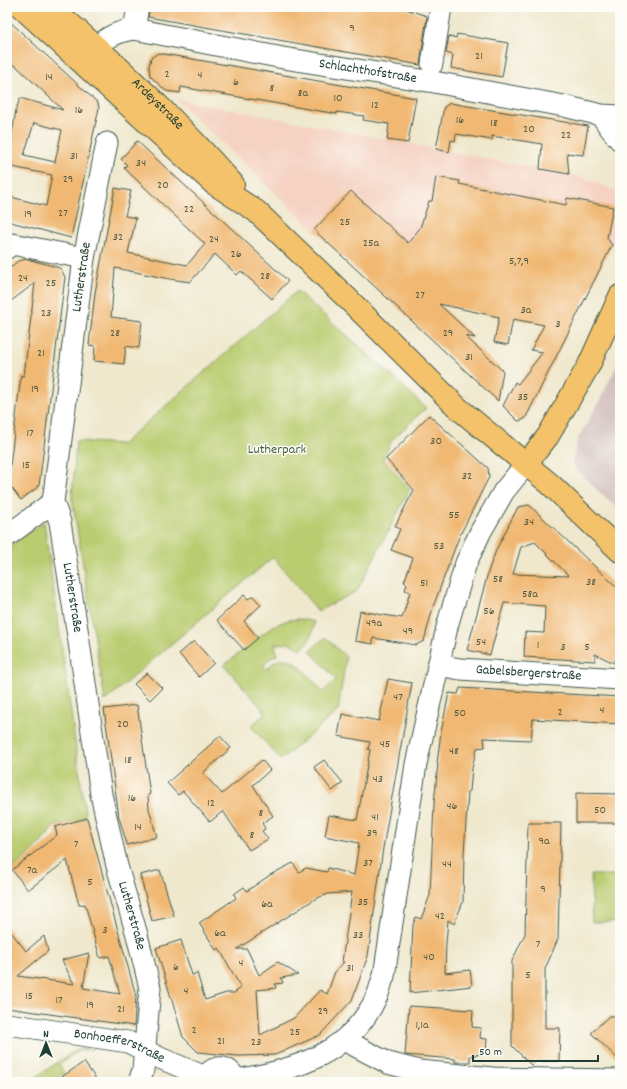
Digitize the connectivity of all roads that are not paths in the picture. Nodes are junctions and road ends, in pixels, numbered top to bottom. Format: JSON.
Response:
{"nodes":[{"id":1,"x":21,"y":7,"type":"edge"},
{"id":2,"x":50,"y":7,"type":"edge"},
{"id":3,"x":138,"y":7,"type":"edge"},
{"id":4,"x":440,"y":11,"type":"edge"},
{"id":5,"x":134,"y":29,"type":"junction"},
{"id":6,"x":98,"y":47,"type":"junction"},
{"id":7,"x":432,"y":64,"type":"dead end"},
{"id":8,"x":118,"y":65,"type":"junction"},
{"id":9,"x":99,"y":79,"type":"junction"},
{"id":10,"x":611,"y":115,"type":"edge"},
{"id":11,"x":620,"y":140,"type":"edge"},
{"id":12,"x":107,"y":143,"type":"dead end"},
{"id":13,"x":256,"y":211,"type":"junction"},
{"id":14,"x":9,"y":245,"type":"edge"},
{"id":15,"x":84,"y":258,"type":"junction"},
{"id":16,"x":620,"y":296,"type":"edge"},
{"id":17,"x":526,"y":464,"type":"junction"},
{"id":18,"x":53,"y":502,"type":"junction"},
{"id":19,"x":7,"y":536,"type":"edge"},
{"id":20,"x":620,"y":551,"type":"edge"},
{"id":21,"x":438,"y":665,"type":"junction"},
{"id":22,"x":620,"y":679,"type":"edge"},
{"id":23,"x":7,"y":1024,"type":"edge"},
{"id":24,"x":344,"y":1040,"type":"junction"},
{"id":25,"x":145,"y":1050,"type":"junction"},
{"id":26,"x":204,"y":1080,"type":"edge"},
{"id":27,"x":620,"y":1080,"type":"edge"},
{"id":28,"x":236,"y":1081,"type":"edge"},
{"id":29,"x":139,"y":1082,"type":"edge"}],
"edges":[{"from":1,"to":9,"type":"main road"},
{"from":2,"to":6,"type":"main road","name":"Ardeystraße"},
{"from":3,"to":5,"type":"street"},
{"from":4,"to":7,"type":"street","name":"Schlachthofstraße"},
{"from":5,"to":6,"type":"street"},
{"from":5,"to":10,"type":"street","name":"Schlachthofstraße"},
{"from":6,"to":8,"type":"main road","name":"Ardeystraße"},
{"from":6,"to":9,"type":"street"},
{"from":8,"to":9,"type":"street"},
{"from":8,"to":13,"type":"main road","name":"Ardeystraße"},
{"from":9,"to":13,"type":"main road"},
{"from":10,"to":11,"type":"street","name":"Schlachthofstraße"},
{"from":12,"to":15,"type":"street","name":"Lutherstraße"},
{"from":13,"to":17,"type":"main road"},
{"from":14,"to":15,"type":"street"},
{"from":15,"to":18,"type":"street","name":"Lutherstraße"},
{"from":16,"to":17,"type":"main road"},
{"from":17,"to":20,"type":"main road"},
{"from":17,"to":21,"type":"street"},
{"from":18,"to":19,"type":"street"},
{"from":18,"to":25,"type":"street","name":"Lutherstraße"},
{"from":21,"to":22,"type":"street","name":"Gabelsbergerstraße"},
{"from":21,"to":24,"type":"street"},
{"from":23,"to":25,"type":"street","name":"Bonhoefferstraße"},
{"from":24,"to":27,"type":"street"},
{"from":24,"to":28,"type":"street"},
{"from":25,"to":26,"type":"street","name":"Bonhoefferstraße"},
{"from":25,"to":29,"type":"street","name":"Lutherstraße"},
{"from":26,"to":28,"type":"street"}]}
